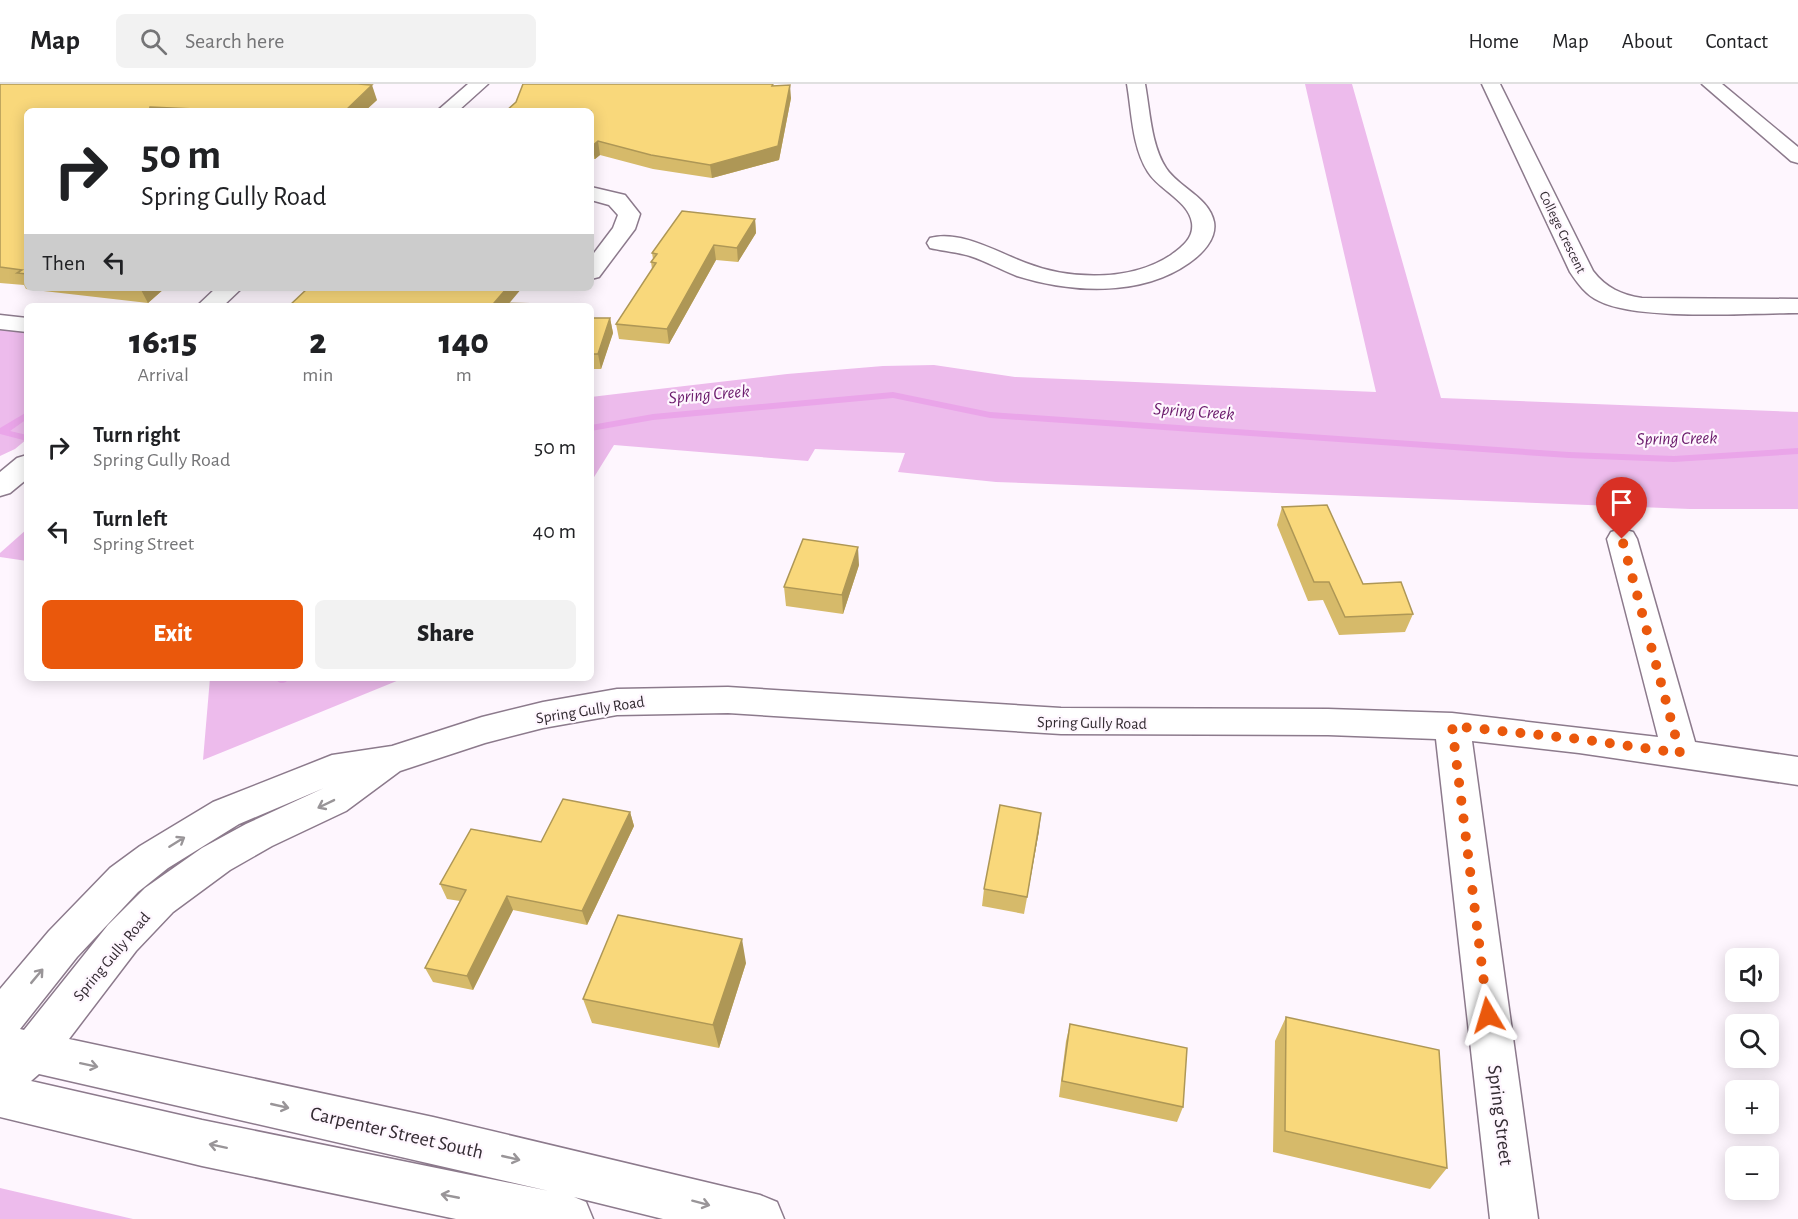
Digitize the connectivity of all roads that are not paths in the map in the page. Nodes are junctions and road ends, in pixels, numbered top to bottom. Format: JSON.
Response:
{"nodes":[{"id":1,"x":450,"y":84,"type":"edge"},
{"id":2,"x":479,"y":84,"type":"edge"},
{"id":3,"x":1136,"y":84,"type":"edge"},
{"id":4,"x":1491,"y":84,"type":"edge"},
{"id":5,"x":1711,"y":84,"type":"edge"},
{"id":6,"x":430,"y":108,"type":"edge"},
{"id":7,"x":451,"y":108,"type":"edge"},
{"id":8,"x":1798,"y":157,"type":"edge"},
{"id":9,"x":594,"y":194,"type":"edge"},
{"id":10,"x":938,"y":243,"type":"dead end"},
{"id":11,"x":594,"y":268,"type":"edge"},
{"id":12,"x":226,"y":291,"type":"edge"},
{"id":13,"x":212,"y":303,"type":"edge"},
{"id":14,"x":1798,"y":306,"type":"edge"},
{"id":15,"x":0,"y":322,"type":"edge"},
{"id":16,"x":24,"y":325,"type":"edge"},
{"id":17,"x":24,"y":467,"type":"edge"},
{"id":18,"x":0,"y":487,"type":"edge"},
{"id":19,"x":1622,"y":539,"type":"dead end"},
{"id":20,"x":1452,"y":726,"type":"junction"},
{"id":21,"x":1680,"y":753,"type":"junction"},
{"id":22,"x":392,"y":760,"type":"junction"},
{"id":23,"x":1798,"y":771,"type":"edge"},
{"id":24,"x":0,"y":1021,"type":"edge"},
{"id":25,"x":11,"y":1059,"type":"edge"},
{"id":26,"x":0,"y":1095,"type":"edge"},
{"id":27,"x":569,"y":1219,"type":"edge"},
{"id":28,"x":760,"y":1219,"type":"edge"},
{"id":29,"x":1514,"y":1219,"type":"edge"}],
"edges":[{"from":1,"to":6,"type":"street"},
{"from":2,"to":7,"type":"street"},
{"from":3,"to":10,"type":"street"},
{"from":4,"to":14,"type":"street","name":"College Crescent"},
{"from":5,"to":8,"type":"street"},
{"from":9,"to":11,"type":"street"},
{"from":12,"to":13,"type":"street"},
{"from":15,"to":16,"type":"street"},
{"from":17,"to":18,"type":"street"},
{"from":19,"to":21,"type":"street"},
{"from":20,"to":21,"type":"street","name":"Spring Gully Road"},
{"from":20,"to":22,"type":"street","name":"Spring Gully Road"},
{"from":20,"to":29,"type":"street","name":"Spring Street"},
{"from":21,"to":23,"type":"street","name":"Spring Gully Road"},
{"from":24,"to":22,"type":"street","name":"Spring Gully Road","one_way":true},
{"from":22,"to":25,"type":"street","name":"Spring Gully Road","one_way":true},
{"from":25,"to":28,"type":"street","name":"Carpenter Street South","one_way":true},
{"from":27,"to":26,"type":"street","one_way":true}]}
